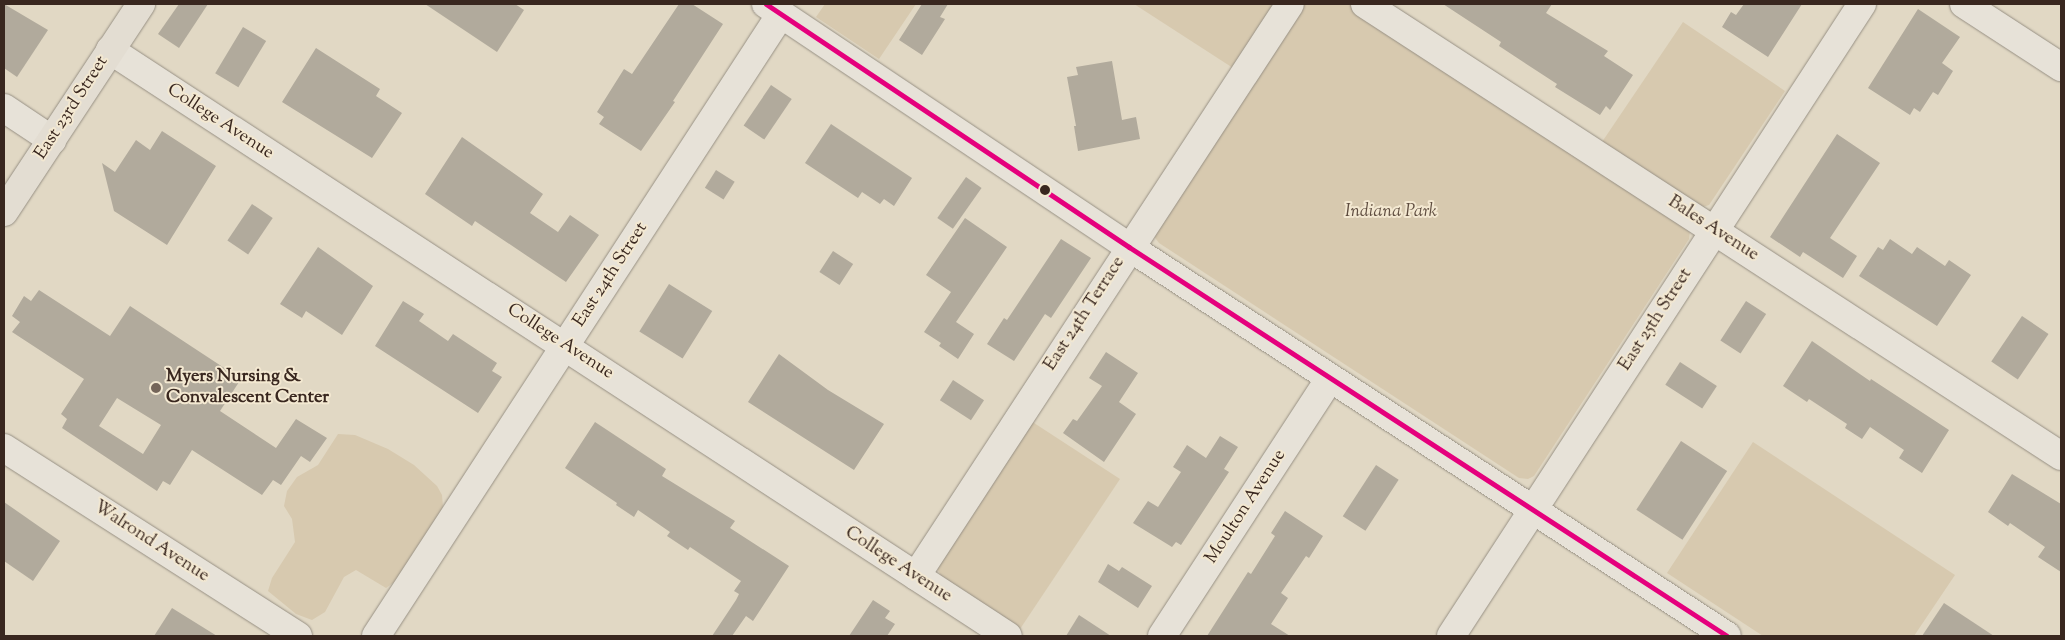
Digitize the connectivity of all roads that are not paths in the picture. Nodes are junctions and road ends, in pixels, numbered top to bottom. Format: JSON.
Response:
{"nodes":[{"id":1,"x":141,"y":4,"type":"edge"},
{"id":2,"x":1290,"y":4,"type":"edge"},
{"id":3,"x":1365,"y":4,"type":"edge"},
{"id":4,"x":1862,"y":4,"type":"edge"},
{"id":5,"x":1964,"y":4,"type":"edge"},
{"id":6,"x":774,"y":9,"type":"edge"},
{"id":7,"x":110,"y":50,"type":"junction"},
{"id":8,"x":2061,"y":67,"type":"edge"},
{"id":9,"x":4,"y":108,"type":"edge"},
{"id":10,"x":52,"y":140,"type":"junction"},
{"id":11,"x":4,"y":212,"type":"edge"},
{"id":12,"x":1715,"y":230,"type":"junction"},
{"id":13,"x":1129,"y":247,"type":"junction"},
{"id":14,"x":565,"y":345,"type":"junction"},
{"id":15,"x":1330,"y":378,"type":"junction"},
{"id":16,"x":4,"y":448,"type":"edge"},
{"id":17,"x":2061,"y":456,"type":"edge"},
{"id":18,"x":1533,"y":509,"type":"junction"},
{"id":19,"x":916,"y":576,"type":"junction"},
{"id":20,"x":979,"y":628,"type":"edge"},
{"id":21,"x":298,"y":636,"type":"edge"},
{"id":22,"x":376,"y":636,"type":"edge"},
{"id":23,"x":1008,"y":636,"type":"edge"},
{"id":24,"x":1162,"y":636,"type":"edge"},
{"id":25,"x":1450,"y":636,"type":"edge"},
{"id":26,"x":1727,"y":636,"type":"edge"}],
"edges":[{"from":1,"to":7,"type":"main road","name":"East 23rd Street"},
{"from":2,"to":13,"type":"street","name":"East 24th Terrace"},
{"from":3,"to":12,"type":"street","name":"Bales Avenue"},
{"from":4,"to":12,"type":"street","name":"East 25th Street"},
{"from":5,"to":8,"type":"street"},
{"from":6,"to":13,"type":"street"},
{"from":6,"to":14,"type":"street","name":"East 24th Street"},
{"from":7,"to":10,"type":"main road","name":"East 23rd Street"},
{"from":7,"to":14,"type":"street","name":"College Avenue"},
{"from":9,"to":10,"type":"street"},
{"from":10,"to":11,"type":"main road","name":"East 23rd Street"},
{"from":12,"to":17,"type":"street","name":"Bales Avenue"},
{"from":12,"to":18,"type":"street","name":"East 25th Street"},
{"from":13,"to":15,"type":"street"},
{"from":13,"to":19,"type":"street","name":"East 24th Terrace"},
{"from":14,"to":19,"type":"street","name":"College Avenue"},
{"from":14,"to":22,"type":"street","name":"East 24th Street"},
{"from":15,"to":18,"type":"street"},
{"from":15,"to":24,"type":"street","name":"Moulton Avenue"},
{"from":16,"to":21,"type":"street","name":"Walrond Avenue"},
{"from":18,"to":25,"type":"street","name":"East 25th Street"},
{"from":18,"to":26,"type":"street"},
{"from":19,"to":20,"type":"street","name":"College Avenue"},
{"from":20,"to":23,"type":"street","name":"College Avenue"}]}
